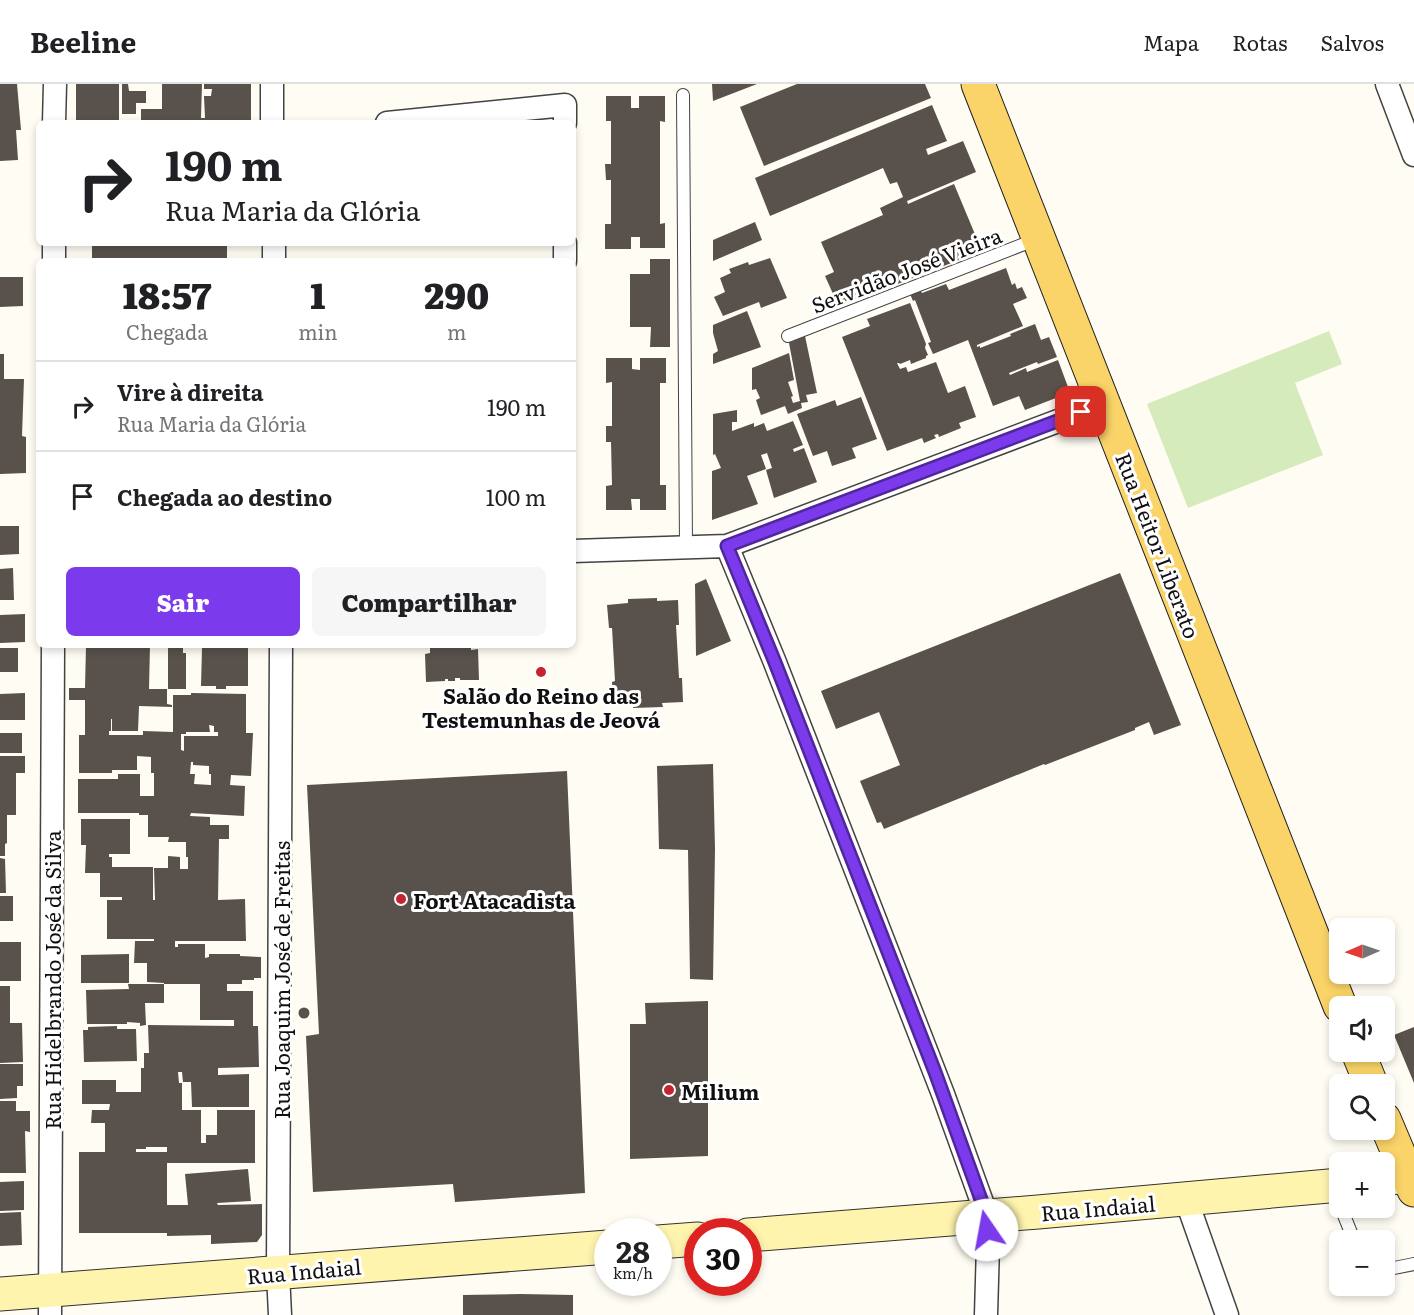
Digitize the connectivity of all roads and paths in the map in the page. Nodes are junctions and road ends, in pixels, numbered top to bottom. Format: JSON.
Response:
{"nodes":[{"id":1,"x":55,"y":84,"type":"edge"},
{"id":2,"x":272,"y":84,"type":"edge"},
{"id":3,"x":978,"y":84,"type":"edge"},
{"id":4,"x":1387,"y":84,"type":"edge"},
{"id":5,"x":683,"y":95,"type":"dead end"},
{"id":6,"x":54,"y":120,"type":"edge"},
{"id":7,"x":272,"y":120,"type":"edge"},
{"id":8,"x":417,"y":120,"type":"edge"},
{"id":9,"x":565,"y":120,"type":"edge"},
{"id":10,"x":1414,"y":155,"type":"edge"},
{"id":11,"x":1038,"y":238,"type":"junction"},
{"id":12,"x":788,"y":336,"type":"dead end"},
{"id":13,"x":1103,"y":404,"type":"junction"},
{"id":14,"x":727,"y":546,"type":"junction"},
{"id":15,"x":686,"y":548,"type":"junction"},
{"id":16,"x":576,"y":551,"type":"edge"},
{"id":17,"x":53,"y":648,"type":"edge"},
{"id":18,"x":281,"y":648,"type":"edge"},
{"id":19,"x":1336,"y":996,"type":"edge"},
{"id":20,"x":1391,"y":1140,"type":"edge"},
{"id":21,"x":1405,"y":1180,"type":"edge"},
{"id":22,"x":1329,"y":1195,"type":"edge"},
{"id":23,"x":1186,"y":1199,"type":"junction"},
{"id":24,"x":987,"y":1216,"type":"junction"},
{"id":25,"x":762,"y":1234,"type":"edge"},
{"id":26,"x":594,"y":1247,"type":"edge"},
{"id":27,"x":1414,"y":1264,"type":"edge"},
{"id":28,"x":1395,"y":1268,"type":"edge"},
{"id":29,"x":278,"y":1273,"type":"junction"},
{"id":30,"x":0,"y":1294,"type":"edge"},
{"id":31,"x":50,"y":1303,"type":"edge"},
{"id":32,"x":280,"y":1315,"type":"edge"},
{"id":33,"x":986,"y":1315,"type":"edge"},
{"id":34,"x":1227,"y":1315,"type":"edge"}],
"edges":[{"from":1,"to":6,"type":"street"},
{"from":2,"to":7,"type":"street"},
{"from":3,"to":11,"type":"main road","name":"Rua Heitor Liberato"},
{"from":4,"to":10,"type":"street"},
{"from":5,"to":15,"type":"lane"},
{"from":8,"to":9,"type":"street"},
{"from":11,"to":12,"type":"lane","name":"Servidão José Vieira"},
{"from":11,"to":13,"type":"main road","name":"Rua Heitor Liberato"},
{"from":13,"to":14,"type":"street"},
{"from":13,"to":19,"type":"main road","name":"Rua Heitor Liberato"},
{"from":14,"to":15,"type":"street"},
{"from":14,"to":24,"type":"street"},
{"from":15,"to":16,"type":"street"},
{"from":17,"to":31,"type":"street","name":"Rua Hidelbrando José da Silva"},
{"from":18,"to":29,"type":"street","name":"Rua Joaquim José de Freitas"},
{"from":20,"to":21,"type":"main road"},
{"from":22,"to":23,"type":"main road","name":"Rua Indaial"},
{"from":23,"to":24,"type":"main road","name":"Rua Indaial"},
{"from":23,"to":34,"type":"street"},
{"from":24,"to":25,"type":"main road","name":"Rua Indaial"},
{"from":24,"to":33,"type":"street"},
{"from":26,"to":29,"type":"main road","name":"Rua Indaial"},
{"from":27,"to":28,"type":"lane"},
{"from":29,"to":31,"type":"main road","name":"Rua Indaial"},
{"from":29,"to":32,"type":"street","name":"Rua Joaquim José de Freitas"},
{"from":30,"to":31,"type":"main road","name":"Rua Indaial"}]}
